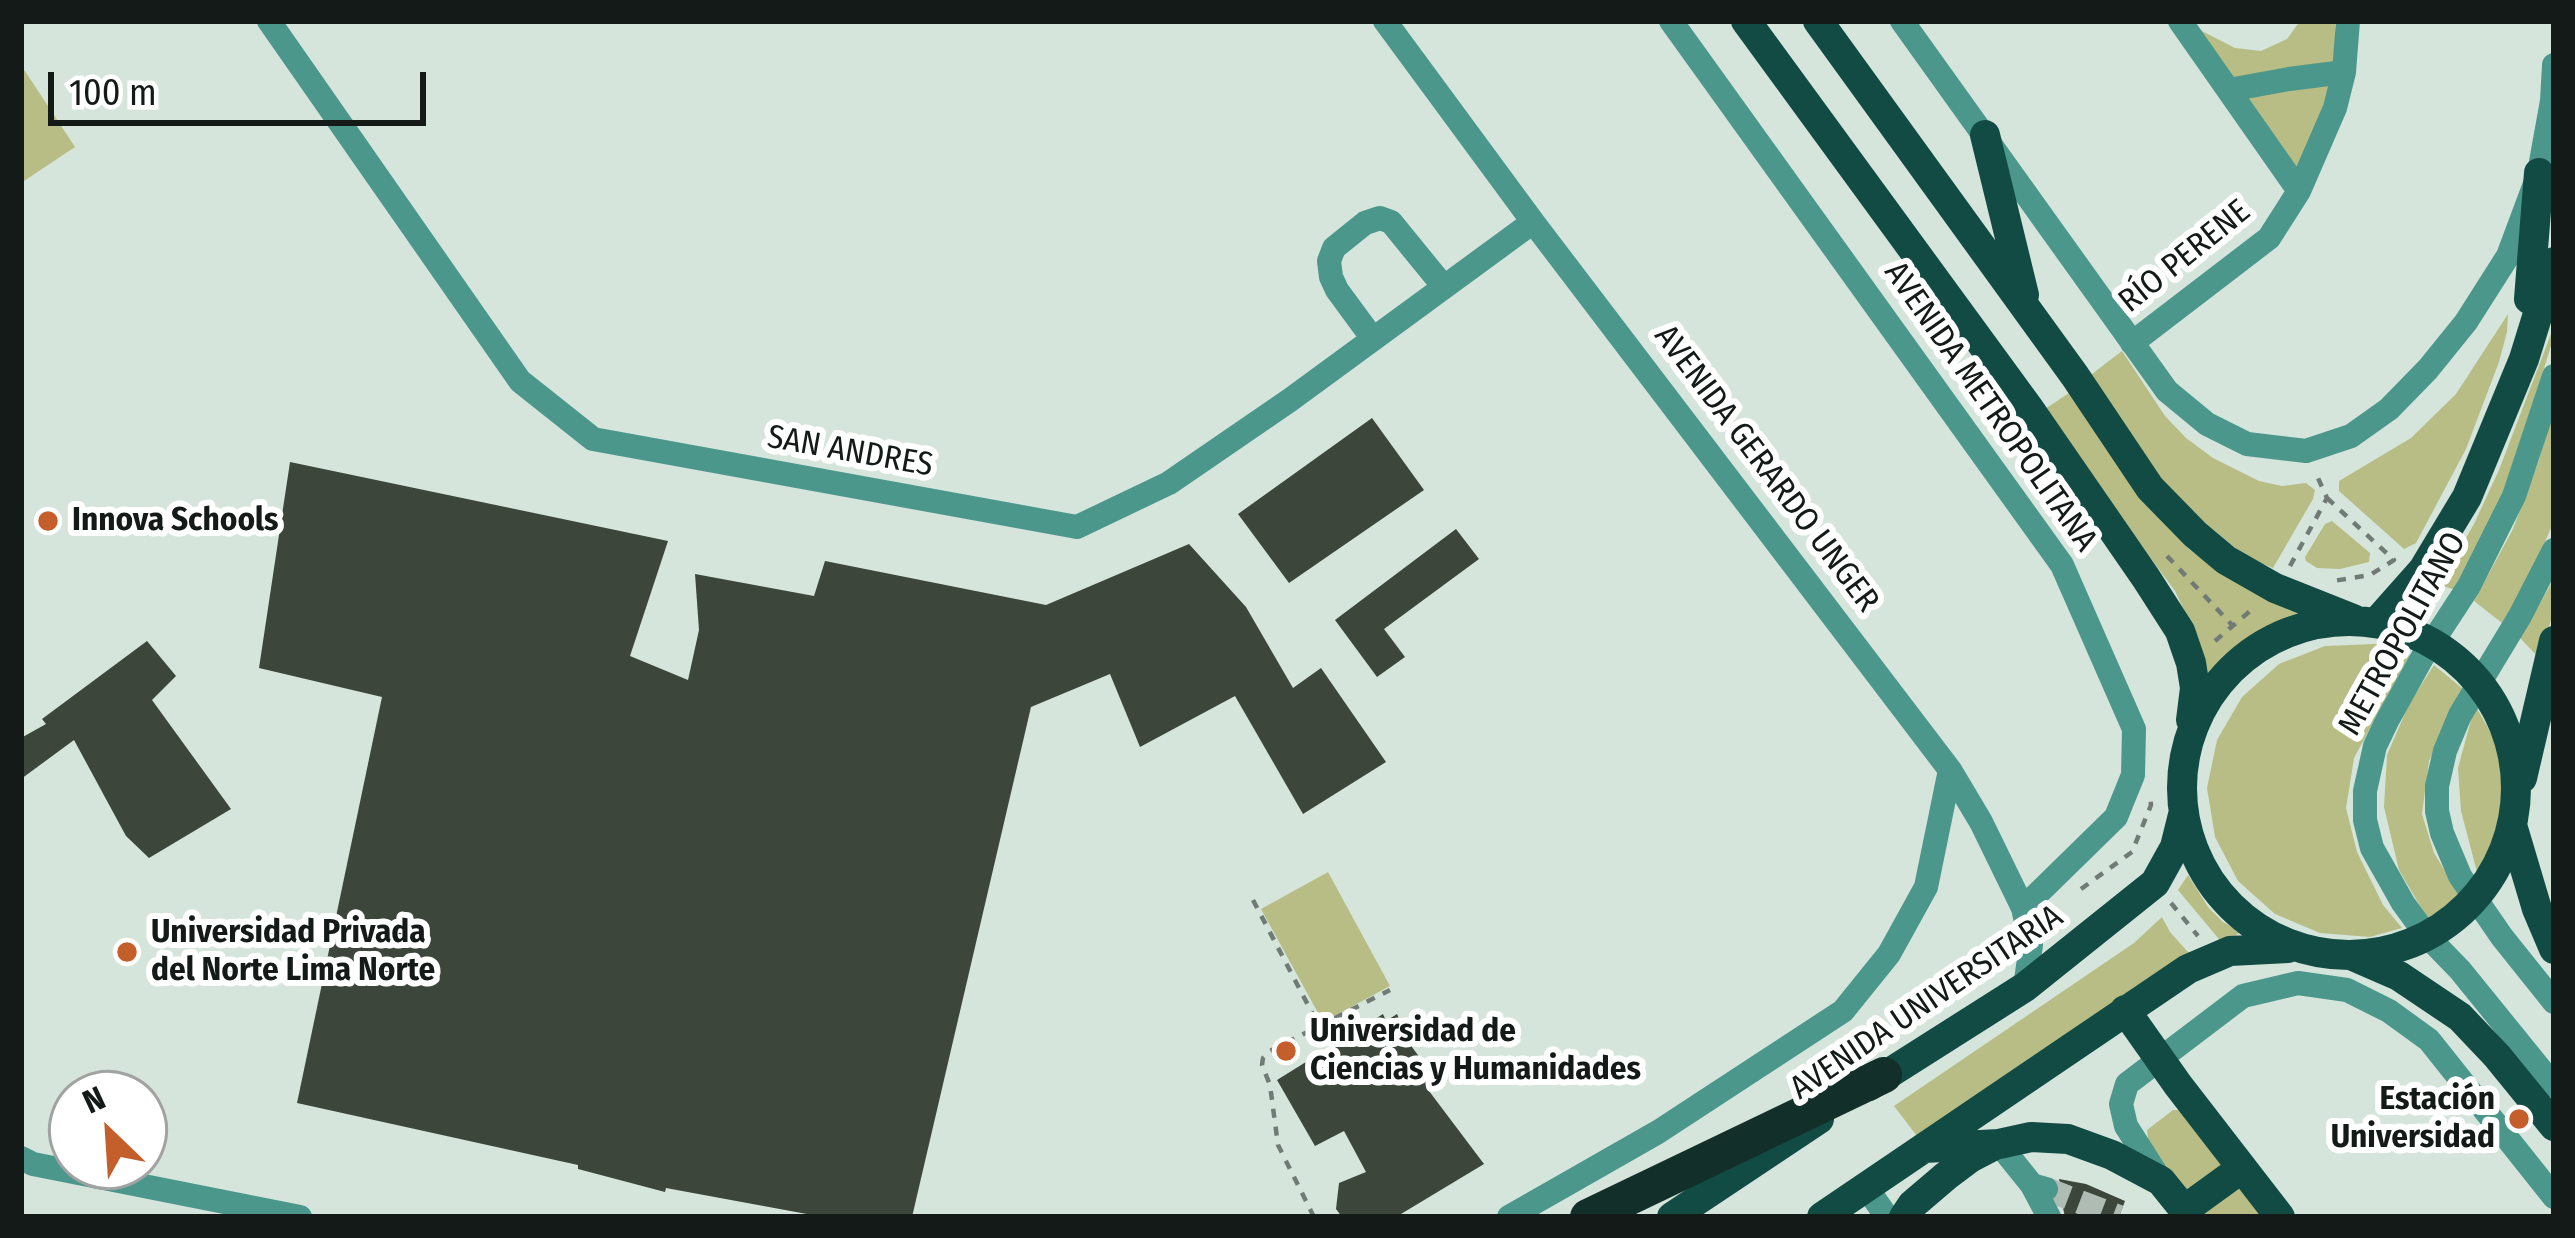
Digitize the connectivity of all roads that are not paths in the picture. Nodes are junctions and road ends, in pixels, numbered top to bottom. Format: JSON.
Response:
{"nodes":[{"id":1,"x":269,"y":21,"type":"edge"},
{"id":2,"x":1385,"y":21,"type":"edge"},
{"id":3,"x":1671,"y":21,"type":"edge"},
{"id":4,"x":1746,"y":21,"type":"edge"},
{"id":5,"x":1818,"y":21,"type":"edge"},
{"id":6,"x":1902,"y":21,"type":"edge"},
{"id":7,"x":2180,"y":21,"type":"edge"},
{"id":8,"x":2348,"y":21,"type":"edge"},
{"id":9,"x":2554,"y":65,"type":"edge"},
{"id":10,"x":2344,"y":72,"type":"junction"},
{"id":11,"x":2229,"y":90,"type":"junction"},
{"id":12,"x":1985,"y":135,"type":"junction"},
{"id":13,"x":2540,"y":173,"type":"junction"},
{"id":14,"x":2299,"y":191,"type":"junction"},
{"id":15,"x":1533,"y":221,"type":"junction"},
{"id":16,"x":2554,"y":262,"type":"edge"},
{"id":17,"x":1444,"y":287,"type":"junction"},
{"id":18,"x":2029,"y":313,"type":"junction"},
{"id":19,"x":1373,"y":339,"type":"junction"},
{"id":20,"x":2132,"y":343,"type":"junction"},
{"id":21,"x":2524,"y":359,"type":"junction"},
{"id":22,"x":2554,"y":376,"type":"edge"},
{"id":23,"x":2554,"y":550,"type":"edge"},
{"id":24,"x":2367,"y":622,"type":"junction"},
{"id":25,"x":2554,"y":641,"type":"edge"},
{"id":26,"x":2432,"y":643,"type":"junction"},
{"id":27,"x":2478,"y":682,"type":"junction"},
{"id":28,"x":2184,"y":756,"type":"junction"},
{"id":29,"x":1950,"y":770,"type":"junction"},
{"id":30,"x":2514,"y":813,"type":"junction"},
{"id":31,"x":2182,"y":815,"type":"junction"},
{"id":32,"x":2475,"y":898,"type":"junction"},
{"id":33,"x":2025,"y":918,"type":"junction"},
{"id":34,"x":2427,"y":936,"type":"junction"},
{"id":35,"x":2298,"y":948,"type":"junction"},
{"id":36,"x":2554,"y":949,"type":"edge"},
{"id":37,"x":2353,"y":956,"type":"junction"},
{"id":38,"x":2025,"y":987,"type":"junction"},
{"id":39,"x":2554,"y":1002,"type":"edge"},
{"id":40,"x":2125,"y":1010,"type":"junction"},
{"id":41,"x":2159,"y":1057,"type":"junction"},
{"id":42,"x":1884,"y":1075,"type":"junction"},
{"id":43,"x":2554,"y":1086,"type":"edge"},
{"id":44,"x":2554,"y":1126,"type":"edge"},
{"id":45,"x":1999,"y":1144,"type":"junction"},
{"id":46,"x":1924,"y":1148,"type":"junction"},
{"id":47,"x":21,"y":1158,"type":"edge"},
{"id":48,"x":2242,"y":1168,"type":"junction"},
{"id":49,"x":2161,"y":1181,"type":"junction"},
{"id":50,"x":1866,"y":1187,"type":"junction"},
{"id":51,"x":2554,"y":1197,"type":"edge"},
{"id":52,"x":2182,"y":1215,"type":"edge"},
{"id":53,"x":1675,"y":1216,"type":"edge"},
{"id":54,"x":300,"y":1217,"type":"edge"},
{"id":55,"x":1509,"y":1217,"type":"edge"},
{"id":56,"x":1588,"y":1217,"type":"edge"},
{"id":57,"x":1822,"y":1217,"type":"edge"},
{"id":58,"x":1887,"y":1217,"type":"edge"},
{"id":59,"x":1904,"y":1217,"type":"edge"},
{"id":60,"x":2049,"y":1217,"type":"tunnel mouth"},
{"id":61,"x":2280,"y":1217,"type":"edge"}],
"edges":[{"from":1,"to":19,"type":"street","name":"SAN ANDRES"},
{"from":2,"to":15,"type":"street","name":"AVENIDA GERARDO UNGER"},
{"from":3,"to":33,"type":"street","name":"AVENIDA METROPOLITANA"},
{"from":4,"to":28,"type":"main road","name":"AVENIDA METROPOLITANA"},
{"from":5,"to":18,"type":"main road"},
{"from":6,"to":12,"type":"street"},
{"from":7,"to":11,"type":"street"},
{"from":8,"to":10,"type":"street","name":"RÍO PERENE"},
{"from":9,"to":13,"type":"street"},
{"from":10,"to":11,"type":"street"},
{"from":10,"to":14,"type":"street","name":"RÍO PERENE"},
{"from":11,"to":14,"type":"street"},
{"from":12,"to":18,"type":"main road"},
{"from":12,"to":20,"type":"street"},
{"from":13,"to":20,"type":"street"},
{"from":13,"to":21,"type":"main road"},
{"from":14,"to":20,"type":"street","name":"RÍO PERENE"},
{"from":15,"to":17,"type":"street","name":"SAN ANDRES"},
{"from":15,"to":29,"type":"street","name":"AVENIDA GERARDO UNGER"},
{"from":16,"to":21,"type":"main road"},
{"from":17,"to":19,"type":"street","name":"SAN ANDRES"},
{"from":17,"to":19,"type":"street"},
{"from":18,"to":24,"type":"main road"},
{"from":21,"to":24,"type":"main road"},
{"from":22,"to":26,"type":"street","name":"METROPOLITANO"},
{"from":23,"to":27,"type":"street"},
{"from":24,"to":26,"type":"main road"},
{"from":24,"to":28,"type":"main road"},
{"from":25,"to":30,"type":"main road"},
{"from":26,"to":27,"type":"main road"},
{"from":26,"to":34,"type":"street","name":"METROPOLITANO"},
{"from":27,"to":30,"type":"main road"},
{"from":27,"to":32,"type":"street"},
{"from":28,"to":31,"type":"main road"},
{"from":29,"to":33,"type":"street","name":"AVENIDA GERARDO UNGER"},
{"from":29,"to":55,"type":"street"},
{"from":30,"to":32,"type":"main road"},
{"from":30,"to":36,"type":"main road"},
{"from":31,"to":35,"type":"main road"},
{"from":31,"to":38,"type":"main road","name":"AVENIDA UNIVERSITARIA"},
{"from":32,"to":34,"type":"main road"},
{"from":32,"to":39,"type":"street"},
{"from":33,"to":38,"type":"street","name":"AVENIDA GERARDO UNGER"},
{"from":34,"to":37,"type":"main road"},
{"from":34,"to":43,"type":"street","name":"METROPOLITANO"},
{"from":35,"to":37,"type":"main road"},
{"from":35,"to":40,"type":"main road"},
{"from":37,"to":44,"type":"main road"},
{"from":38,"to":42,"type":"main road","name":"AVENIDA UNIVERSITARIA"},
{"from":40,"to":41,"type":"main road"},
{"from":40,"to":46,"type":"main road"},
{"from":41,"to":48,"type":"main road"},
{"from":41,"to":49,"type":"street"},
{"from":41,"to":51,"type":"street"},
{"from":42,"to":53,"type":"main road","name":"AVENIDA UNIVERSITARIA"},
{"from":42,"to":56,"type":"highway"},
{"from":45,"to":46,"type":"main road"},
{"from":45,"to":49,"type":"main road"},
{"from":45,"to":59,"type":"main road"},
{"from":45,"to":60,"type":"street"},
{"from":46,"to":50,"type":"main road"},
{"from":47,"to":54,"type":"street"},
{"from":48,"to":52,"type":"main road"},
{"from":48,"to":61,"type":"main road"},
{"from":49,"to":52,"type":"main road"},
{"from":50,"to":57,"type":"main road"},
{"from":50,"to":58,"type":"street"}]}
